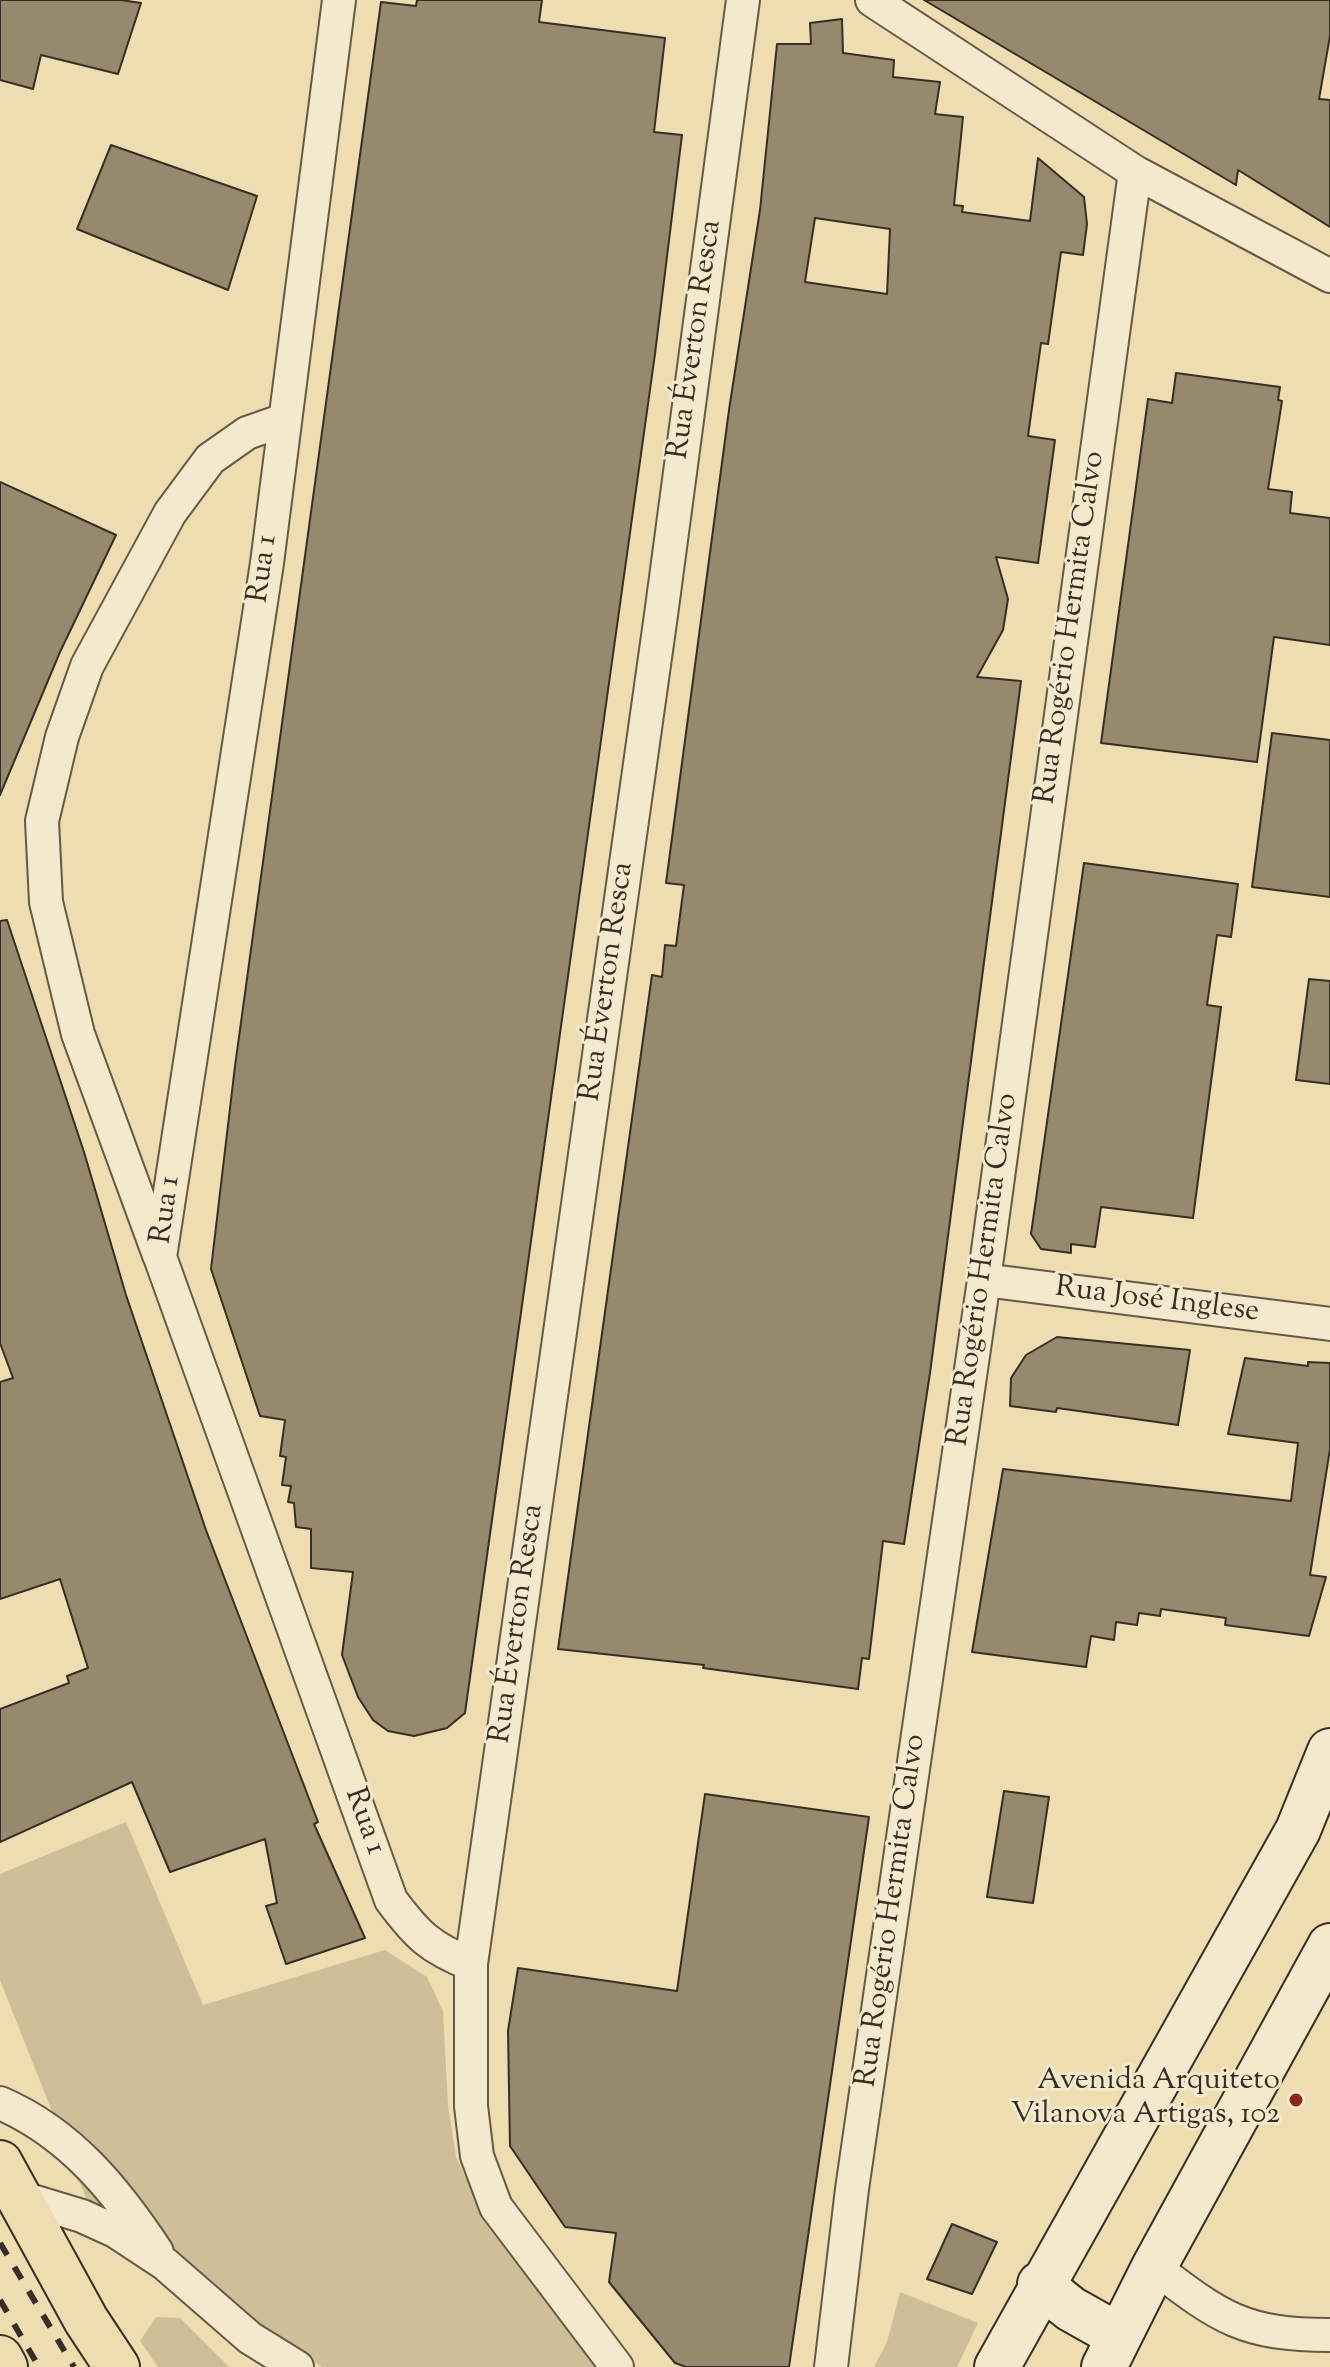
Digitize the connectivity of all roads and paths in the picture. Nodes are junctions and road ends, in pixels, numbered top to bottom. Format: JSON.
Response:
{"nodes":[{"id":1,"x":339,"y":0,"type":"edge"},
{"id":2,"x":743,"y":0,"type":"edge"},
{"id":3,"x":872,"y":0,"type":"edge"},
{"id":4,"x":1135,"y":172,"type":"junction"},
{"id":5,"x":1330,"y":276,"type":"edge"},
{"id":6,"x":284,"y":420,"type":"junction"},
{"id":7,"x":160,"y":1257,"type":"junction"},
{"id":8,"x":984,"y":1280,"type":"junction"},
{"id":9,"x":1330,"y":1324,"type":"edge"},
{"id":10,"x":1330,"y":1751,"type":"edge"},
{"id":11,"x":1330,"y":1946,"type":"edge"},
{"id":12,"x":471,"y":1964,"type":"junction"},
{"id":13,"x":0,"y":2103,"type":"edge"},
{"id":14,"x":5,"y":2183,"type":"edge"},
{"id":15,"x":165,"y":2264,"type":"junction"},
{"id":16,"x":1154,"y":2267,"type":"junction"},
{"id":17,"x":1040,"y":2284,"type":"junction"},
{"id":18,"x":1330,"y":2335,"type":"edge"},
{"id":19,"x":1112,"y":2351,"type":"edge"},
{"id":20,"x":0,"y":2358,"type":"edge"},
{"id":21,"x":612,"y":2363,"type":"edge"},
{"id":22,"x":5,"y":2367,"type":"edge"},
{"id":23,"x":117,"y":2367,"type":"edge"},
{"id":24,"x":297,"y":2367,"type":"edge"},
{"id":25,"x":831,"y":2367,"type":"edge"},
{"id":26,"x":997,"y":2367,"type":"edge"}],
"edges":[{"from":1,"to":6,"type":"street","name":"Rua 1"},
{"from":2,"to":12,"type":"street","name":"Rua Éverton Resca"},
{"from":3,"to":4,"type":"street"},
{"from":4,"to":5,"type":"street"},
{"from":4,"to":8,"type":"street","name":"Rua Rogério Hermita Calvo"},
{"from":6,"to":7,"type":"street","name":"Rua 1"},
{"from":6,"to":7,"type":"street"},
{"from":7,"to":12,"type":"street","name":"Rua 1"},
{"from":8,"to":9,"type":"street","name":"Rua José Inglese"},
{"from":8,"to":25,"type":"street","name":"Rua Rogério Hermita Calvo"},
{"from":10,"to":17,"type":"main road"},
{"from":11,"to":16,"type":"main road"},
{"from":12,"to":21,"type":"street"},
{"from":13,"to":15,"type":"street"},
{"from":14,"to":15,"type":"street"},
{"from":14,"to":23,"type":"main road"},
{"from":15,"to":24,"type":"street"},
{"from":16,"to":18,"type":"street"},
{"from":16,"to":19,"type":"main road"},
{"from":17,"to":19,"type":"main road"},
{"from":17,"to":26,"type":"main road"},
{"from":20,"to":22,"type":"main road"}]}
